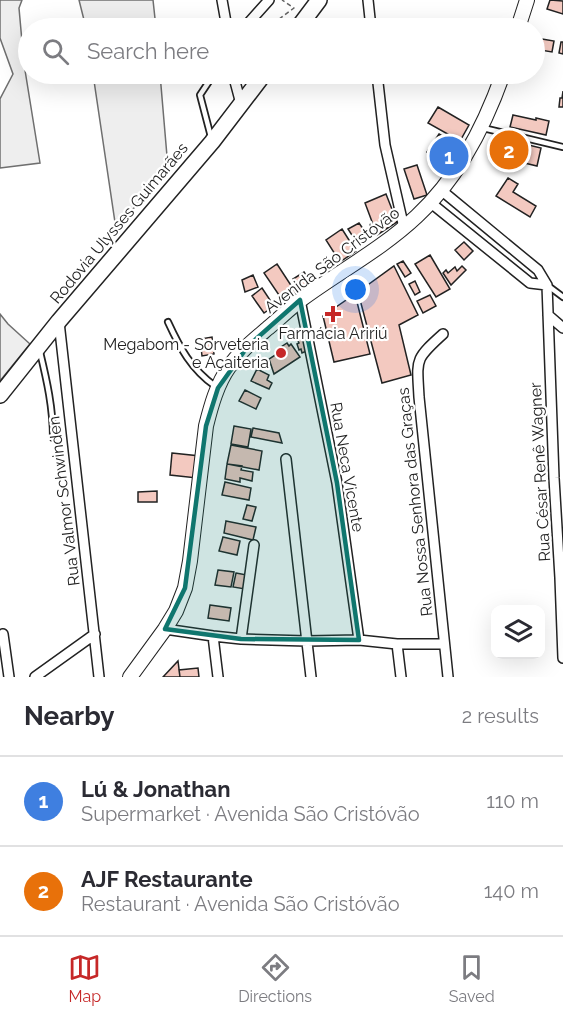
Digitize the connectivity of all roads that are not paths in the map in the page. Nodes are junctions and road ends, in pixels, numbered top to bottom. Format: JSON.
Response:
{"nodes":[{"id":1,"x":222,"y":0,"type":"edge"},
{"id":2,"x":269,"y":0,"type":"edge"},
{"id":3,"x":320,"y":0,"type":"edge"},
{"id":4,"x":527,"y":0,"type":"edge"},
{"id":5,"x":369,"y":2,"type":"edge"},
{"id":6,"x":225,"y":18,"type":"edge"},
{"id":7,"x":253,"y":18,"type":"edge"},
{"id":8,"x":306,"y":18,"type":"edge"},
{"id":9,"x":370,"y":18,"type":"edge"},
{"id":10,"x":521,"y":18,"type":"edge"},
{"id":11,"x":207,"y":84,"type":"edge"},
{"id":12,"x":235,"y":84,"type":"edge"},
{"id":13,"x":256,"y":84,"type":"edge"},
{"id":14,"x":377,"y":84,"type":"edge"},
{"id":15,"x":499,"y":84,"type":"edge"},
{"id":16,"x":240,"y":104,"type":"junction"},
{"id":17,"x":480,"y":128,"type":"junction"},
{"id":18,"x":212,"y":142,"type":"junction"},
{"id":19,"x":563,"y":147,"type":"edge"},
{"id":20,"x":441,"y":190,"type":"junction"},
{"id":21,"x":431,"y":202,"type":"junction"},
{"id":22,"x":404,"y":228,"type":"junction"},
{"id":23,"x":547,"y":285,"type":"junction"},
{"id":24,"x":563,"y":297,"type":"edge"},
{"id":25,"x":300,"y":300,"type":"junction"},
{"id":26,"x":548,"y":315,"type":"junction"},
{"id":27,"x":59,"y":321,"type":"junction"},
{"id":28,"x":168,"y":321,"type":"dead end"},
{"id":29,"x":563,"y":328,"type":"edge"},
{"id":30,"x":443,"y":333,"type":"dead end"},
{"id":31,"x":39,"y":346,"type":"junction"},
{"id":32,"x":218,"y":388,"type":"junction"},
{"id":33,"x":0,"y":395,"type":"edge"},
{"id":34,"x":53,"y":438,"type":"dead end"},
{"id":35,"x":286,"y":459,"type":"dead end"},
{"id":36,"x":254,"y":545,"type":"dead end"},
{"id":37,"x":562,"y":578,"type":"edge"},
{"id":38,"x":165,"y":629,"type":"junction"},
{"id":39,"x":3,"y":634,"type":"dead end"},
{"id":40,"x":95,"y":634,"type":"junction"},
{"id":41,"x":213,"y":636,"type":"junction"},
{"id":42,"x":241,"y":639,"type":"junction"},
{"id":43,"x":358,"y":640,"type":"junction"},
{"id":44,"x":307,"y":641,"type":"junction"},
{"id":45,"x":397,"y":644,"type":"junction"},
{"id":46,"x":444,"y":644,"type":"junction"},
{"id":47,"x":563,"y":658,"type":"edge"},
{"id":48,"x":131,"y":676,"type":"edge"},
{"id":49,"x":9,"y":677,"type":"edge"},
{"id":50,"x":34,"y":677,"type":"edge"},
{"id":51,"x":99,"y":677,"type":"edge"},
{"id":52,"x":218,"y":677,"type":"edge"},
{"id":53,"x":311,"y":677,"type":"edge"},
{"id":54,"x":401,"y":677,"type":"edge"},
{"id":55,"x":448,"y":677,"type":"edge"}],
"edges":[{"from":1,"to":6,"type":"street"},
{"from":2,"to":7,"type":"street"},
{"from":3,"to":8,"type":"highway"},
{"from":4,"to":10,"type":"main road"},
{"from":5,"to":9,"type":"street"},
{"from":11,"to":18,"type":"lane"},
{"from":12,"to":16,"type":"street"},
{"from":13,"to":16,"type":"highway","name":"Rodovia Ulysses Guimarães"},
{"from":14,"to":22,"type":"street"},
{"from":15,"to":17,"type":"main road","name":"Avenida São Cristóvão"},
{"from":16,"to":18,"type":"highway","name":"Rodovia Ulysses Guimarães"},
{"from":17,"to":19,"type":"lane"},
{"from":17,"to":20,"type":"main road","name":"Avenida São Cristóvão"},
{"from":18,"to":27,"type":"highway","name":"Rodovia Ulysses Guimarães"},
{"from":20,"to":21,"type":"main road","name":"Avenida São Cristóvão"},
{"from":20,"to":23,"type":"street"},
{"from":21,"to":22,"type":"main road","name":"Avenida São Cristóvão"},
{"from":21,"to":23,"type":"street"},
{"from":22,"to":25,"type":"main road","name":"Avenida São Cristóvão"},
{"from":23,"to":24,"type":"lane"},
{"from":23,"to":26,"type":"street","name":"Rua César Renê Wagner"},
{"from":25,"to":32,"type":"main road","name":"Avenida São Cristóvão"},
{"from":25,"to":43,"type":"street","name":"Rua Neca Vicente"},
{"from":26,"to":29,"type":"street"},
{"from":26,"to":37,"type":"street","name":"Rua César Renê Wagner"},
{"from":27,"to":31,"type":"highway","name":"Rodovia Ulysses Guimarães"},
{"from":27,"to":40,"type":"street","name":"Rua Valmor Schwinden"},
{"from":28,"to":32,"type":"lane"},
{"from":30,"to":46,"type":"street","name":"Rua Nossa Senhora das Graças"},
{"from":31,"to":33,"type":"highway","name":"Rodovia Ulysses Guimarães"},
{"from":31,"to":34,"type":"lane"},
{"from":32,"to":38,"type":"main road","name":"Avenida São Cristóvão"},
{"from":35,"to":44,"type":"street"},
{"from":36,"to":42,"type":"street"},
{"from":37,"to":47,"type":"street","name":"Rua César Renê Wagner"},
{"from":38,"to":41,"type":"street"},
{"from":38,"to":48,"type":"main road","name":"Avenida São Cristóvão"},
{"from":39,"to":49,"type":"street"},
{"from":40,"to":50,"type":"street"},
{"from":40,"to":51,"type":"street","name":"Rua Valmor Schwinden"},
{"from":41,"to":42,"type":"street"},
{"from":41,"to":52,"type":"street"},
{"from":42,"to":44,"type":"street"},
{"from":43,"to":44,"type":"street"},
{"from":43,"to":45,"type":"street"},
{"from":44,"to":53,"type":"street"},
{"from":45,"to":46,"type":"street"},
{"from":45,"to":54,"type":"street"},
{"from":46,"to":55,"type":"street","name":"Rua Nossa Senhora das Graças"}]}
